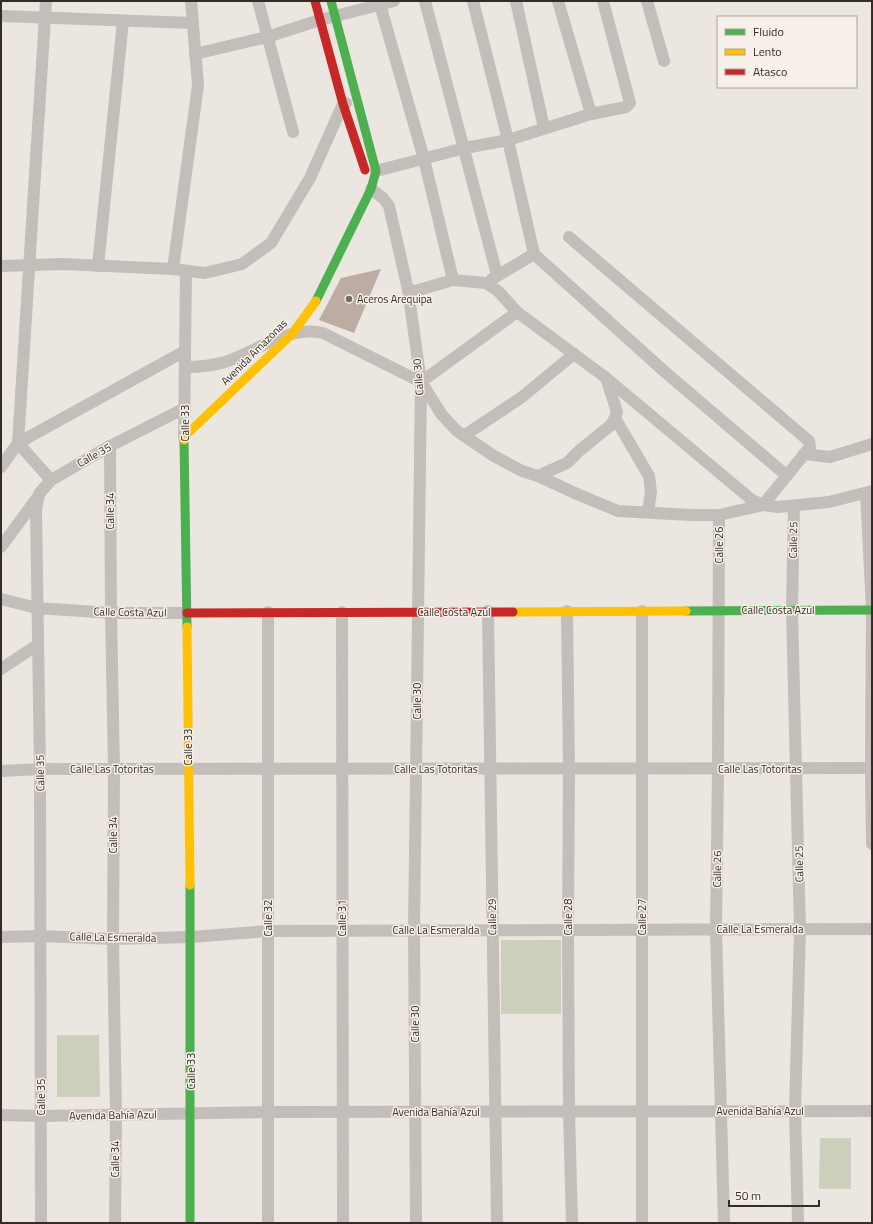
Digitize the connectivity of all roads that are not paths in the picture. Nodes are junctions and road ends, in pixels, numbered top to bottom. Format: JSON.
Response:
{"nodes":[{"id":1,"x":46,"y":1,"type":"edge"},
{"id":2,"x":191,"y":1,"type":"edge"},
{"id":3,"x":258,"y":1,"type":"edge"},
{"id":4,"x":314,"y":1,"type":"edge"},
{"id":5,"x":331,"y":1,"type":"edge"},
{"id":6,"x":394,"y":1,"type":"edge"},
{"id":7,"x":425,"y":1,"type":"edge"},
{"id":8,"x":473,"y":1,"type":"edge"},
{"id":9,"x":516,"y":1,"type":"edge"},
{"id":10,"x":558,"y":1,"type":"edge"},
{"id":11,"x":603,"y":1,"type":"edge"},
{"id":12,"x":648,"y":1,"type":"edge"},
{"id":13,"x":379,"y":3,"type":"edge"},
{"id":14,"x":1,"y":16,"type":"edge"},
{"id":15,"x":335,"y":16,"type":"junction"},
{"id":16,"x":45,"y":18,"type":"junction"},
{"id":17,"x":320,"y":20,"type":"junction"},
{"id":18,"x":123,"y":21,"type":"junction"},
{"id":19,"x":193,"y":23,"type":"junction"},
{"id":20,"x":267,"y":37,"type":"junction"},
{"id":21,"x":195,"y":54,"type":"junction"},
{"id":22,"x":664,"y":61,"type":"dead end"},
{"id":23,"x":357,"y":100,"type":"junction"},
{"id":24,"x":343,"y":104,"type":"junction"},
{"id":25,"x":591,"y":114,"type":"junction"},
{"id":26,"x":544,"y":128,"type":"junction"},
{"id":27,"x":293,"y":132,"type":"dead end"},
{"id":28,"x":508,"y":140,"type":"junction"},
{"id":29,"x":465,"y":148,"type":"junction"},
{"id":30,"x":424,"y":159,"type":"junction"},
{"id":31,"x":376,"y":171,"type":"junction"},
{"id":32,"x":371,"y":189,"type":"junction"},
{"id":33,"x":569,"y":237,"type":"dead end"},
{"id":34,"x":534,"y":254,"type":"junction"},
{"id":35,"x":30,"y":265,"type":"junction"},
{"id":36,"x":1,"y":266,"type":"edge"},
{"id":37,"x":98,"y":266,"type":"junction"},
{"id":38,"x":174,"y":269,"type":"junction"},
{"id":39,"x":186,"y":271,"type":"junction"},
{"id":40,"x":497,"y":275,"type":"junction"},
{"id":41,"x":453,"y":280,"type":"junction"},
{"id":42,"x":486,"y":283,"type":"junction"},
{"id":43,"x":408,"y":290,"type":"junction"},
{"id":44,"x":517,"y":312,"type":"junction"},
{"id":45,"x":292,"y":334,"type":"junction"},
{"id":46,"x":185,"y":351,"type":"junction"},
{"id":47,"x":574,"y":354,"type":"junction"},
{"id":48,"x":185,"y":367,"type":"junction"},
{"id":49,"x":605,"y":377,"type":"junction"},
{"id":50,"x":420,"y":382,"type":"junction"},
{"id":51,"x":185,"y":408,"type":"junction"},
{"id":52,"x":615,"y":418,"type":"junction"},
{"id":53,"x":465,"y":435,"type":"junction"},
{"id":54,"x":184,"y":437,"type":"junction"},
{"id":55,"x":18,"y":443,"type":"junction"},
{"id":56,"x":872,"y":444,"type":"edge"},
{"id":57,"x":110,"y":446,"type":"junction"},
{"id":58,"x":804,"y":454,"type":"junction"},
{"id":59,"x":1,"y":467,"type":"edge"},
{"id":60,"x":786,"y":475,"type":"junction"},
{"id":61,"x":538,"y":476,"type":"junction"},
{"id":62,"x":51,"y":480,"type":"junction"},
{"id":63,"x":869,"y":492,"type":"edge"},
{"id":64,"x":40,"y":494,"type":"junction"},
{"id":65,"x":763,"y":506,"type":"junction"},
{"id":66,"x":794,"y":506,"type":"junction"},
{"id":67,"x":648,"y":512,"type":"junction"},
{"id":68,"x":719,"y":515,"type":"junction"},
{"id":69,"x":1,"y":547,"type":"edge"},
{"id":70,"x":1,"y":599,"type":"edge"},
{"id":71,"x":37,"y":608,"type":"junction"},
{"id":72,"x":792,"y":610,"type":"junction"},
{"id":73,"x":872,"y":610,"type":"edge"},
{"id":74,"x":567,"y":611,"type":"junction"},
{"id":75,"x":642,"y":611,"type":"junction"},
{"id":76,"x":718,"y":611,"type":"junction"},
{"id":77,"x":187,"y":612,"type":"junction"},
{"id":78,"x":268,"y":612,"type":"junction"},
{"id":79,"x":342,"y":612,"type":"junction"},
{"id":80,"x":417,"y":612,"type":"junction"},
{"id":81,"x":488,"y":612,"type":"junction"},
{"id":82,"x":111,"y":613,"type":"junction"},
{"id":83,"x":37,"y":645,"type":"junction"},
{"id":84,"x":1,"y":669,"type":"edge"},
{"id":85,"x":718,"y":768,"type":"junction"},
{"id":86,"x":797,"y":768,"type":"junction"},
{"id":87,"x":871,"y":768,"type":"edge"},
{"id":88,"x":40,"y":769,"type":"junction"},
{"id":89,"x":114,"y":769,"type":"junction"},
{"id":90,"x":188,"y":769,"type":"junction"},
{"id":91,"x":268,"y":769,"type":"junction"},
{"id":92,"x":342,"y":769,"type":"junction"},
{"id":93,"x":416,"y":769,"type":"junction"},
{"id":94,"x":490,"y":769,"type":"junction"},
{"id":95,"x":569,"y":769,"type":"junction"},
{"id":96,"x":642,"y":769,"type":"junction"},
{"id":97,"x":1,"y":771,"type":"edge"},
{"id":98,"x":872,"y":844,"type":"edge"},
{"id":99,"x":800,"y":929,"type":"junction"},
{"id":100,"x":872,"y":929,"type":"edge"},
{"id":101,"x":268,"y":930,"type":"junction"},
{"id":102,"x":342,"y":930,"type":"junction"},
{"id":103,"x":414,"y":930,"type":"junction"},
{"id":104,"x":492,"y":930,"type":"junction"},
{"id":105,"x":568,"y":930,"type":"junction"},
{"id":106,"x":642,"y":930,"type":"junction"},
{"id":107,"x":716,"y":930,"type":"junction"},
{"id":108,"x":41,"y":936,"type":"junction"},
{"id":109,"x":1,"y":937,"type":"edge"},
{"id":110,"x":191,"y":937,"type":"junction"},
{"id":111,"x":113,"y":939,"type":"junction"},
{"id":112,"x":795,"y":1111,"type":"junction"},
{"id":113,"x":872,"y":1111,"type":"edge"},
{"id":114,"x":268,"y":1112,"type":"junction"},
{"id":115,"x":343,"y":1112,"type":"junction"},
{"id":116,"x":416,"y":1112,"type":"junction"},
{"id":117,"x":495,"y":1112,"type":"junction"},
{"id":118,"x":569,"y":1112,"type":"junction"},
{"id":119,"x":642,"y":1112,"type":"junction"},
{"id":120,"x":722,"y":1112,"type":"junction"},
{"id":121,"x":191,"y":1114,"type":"junction"},
{"id":122,"x":1,"y":1115,"type":"edge"},
{"id":123,"x":116,"y":1115,"type":"junction"},
{"id":124,"x":40,"y":1116,"type":"junction"},
{"id":125,"x":41,"y":1223,"type":"edge"},
{"id":126,"x":116,"y":1223,"type":"edge"},
{"id":127,"x":190,"y":1223,"type":"edge"},
{"id":128,"x":268,"y":1223,"type":"edge"},
{"id":129,"x":342,"y":1223,"type":"edge"},
{"id":130,"x":416,"y":1223,"type":"edge"},
{"id":131,"x":497,"y":1223,"type":"edge"},
{"id":132,"x":572,"y":1223,"type":"edge"},
{"id":133,"x":642,"y":1223,"type":"edge"},
{"id":134,"x":724,"y":1223,"type":"edge"},
{"id":135,"x":798,"y":1223,"type":"edge"}],
"edges":[{"from":1,"to":16,"type":"street"},
{"from":2,"to":19,"type":"street"},
{"from":3,"to":20,"type":"street"},
{"from":4,"to":17,"type":"street"},
{"from":5,"to":15,"type":"street"},
{"from":6,"to":13,"type":"street"},
{"from":7,"to":29,"type":"street"},
{"from":8,"to":28,"type":"street"},
{"from":9,"to":26,"type":"street"},
{"from":10,"to":25,"type":"street"},
{"from":11,"to":25,"type":"street"},
{"from":12,"to":22,"type":"street"},
{"from":13,"to":15,"type":"street"},
{"from":13,"to":30,"type":"street"},
{"from":14,"to":16,"type":"street"},
{"from":15,"to":17,"type":"street"},
{"from":15,"to":23,"type":"street"},
{"from":16,"to":18,"type":"street"},
{"from":16,"to":35,"type":"street"},
{"from":17,"to":20,"type":"street"},
{"from":17,"to":24,"type":"street"},
{"from":18,"to":19,"type":"street"},
{"from":18,"to":37,"type":"street"},
{"from":19,"to":21,"type":"street"},
{"from":20,"to":21,"type":"street"},
{"from":20,"to":27,"type":"street"},
{"from":21,"to":38,"type":"street"},
{"from":23,"to":24,"type":"street"},
{"from":23,"to":31,"type":"street"},
{"from":24,"to":32,"type":"street"},
{"from":24,"to":39,"type":"street"},
{"from":25,"to":26,"type":"street"},
{"from":26,"to":28,"type":"street"},
{"from":28,"to":29,"type":"street"},
{"from":28,"to":34,"type":"street"},
{"from":29,"to":30,"type":"street"},
{"from":29,"to":40,"type":"street"},
{"from":30,"to":31,"type":"street"},
{"from":30,"to":41,"type":"street"},
{"from":31,"to":32,"type":"street","name":"Avenida Amazonas"},
{"from":32,"to":43,"type":"street","name":"Calle 30"},
{"from":32,"to":45,"type":"street","name":"Avenida Amazonas"},
{"from":33,"to":58,"type":"street"},
{"from":34,"to":40,"type":"street"},
{"from":34,"to":60,"type":"street"},
{"from":35,"to":36,"type":"street"},
{"from":35,"to":37,"type":"street"},
{"from":35,"to":55,"type":"street"},
{"from":37,"to":38,"type":"street"},
{"from":38,"to":39,"type":"street"},
{"from":39,"to":46,"type":"street","name":"Calle 33"},
{"from":40,"to":42,"type":"street"},
{"from":41,"to":42,"type":"street"},
{"from":41,"to":43,"type":"street"},
{"from":42,"to":44,"type":"street"},
{"from":43,"to":50,"type":"street","name":"Calle 30"},
{"from":44,"to":47,"type":"street"},
{"from":44,"to":50,"type":"street"},
{"from":45,"to":48,"type":"street"},
{"from":45,"to":50,"type":"street"},
{"from":45,"to":54,"type":"street","name":"Avenida Amazonas"},
{"from":46,"to":48,"type":"street","name":"Calle 33"},
{"from":46,"to":55,"type":"street"},
{"from":47,"to":49,"type":"street"},
{"from":47,"to":53,"type":"street"},
{"from":48,"to":51,"type":"street","name":"Calle 33"},
{"from":49,"to":52,"type":"street"},
{"from":49,"to":65,"type":"street"},
{"from":50,"to":53,"type":"street"},
{"from":50,"to":80,"type":"street","name":"Calle 30"},
{"from":51,"to":54,"type":"street","name":"Calle 33"},
{"from":51,"to":57,"type":"street","name":"Calle 35"},
{"from":52,"to":61,"type":"street"},
{"from":52,"to":67,"type":"street"},
{"from":53,"to":61,"type":"street"},
{"from":54,"to":77,"type":"street","name":"Calle 33"},
{"from":55,"to":59,"type":"street"},
{"from":55,"to":62,"type":"street"},
{"from":56,"to":58,"type":"street"},
{"from":57,"to":62,"type":"street","name":"Calle 35"},
{"from":57,"to":82,"type":"street","name":"Calle 34"},
{"from":58,"to":60,"type":"street"},
{"from":60,"to":65,"type":"street"},
{"from":61,"to":67,"type":"street"},
{"from":62,"to":64,"type":"street","name":"Calle 35"},
{"from":63,"to":66,"type":"street"},
{"from":63,"to":73,"type":"street"},
{"from":64,"to":69,"type":"street"},
{"from":64,"to":71,"type":"street","name":"Calle 35"},
{"from":65,"to":66,"type":"street"},
{"from":65,"to":68,"type":"street"},
{"from":66,"to":72,"type":"street","name":"Calle 25"},
{"from":67,"to":68,"type":"street"},
{"from":68,"to":76,"type":"street","name":"Calle 26"},
{"from":70,"to":71,"type":"street","name":"Calle Costa Azul"},
{"from":71,"to":82,"type":"street","name":"Calle Costa Azul"},
{"from":71,"to":83,"type":"street","name":"Calle 35"},
{"from":72,"to":73,"type":"street","name":"Calle Costa Azul"},
{"from":72,"to":76,"type":"street","name":"Calle Costa Azul"},
{"from":72,"to":86,"type":"street","name":"Calle 25"},
{"from":73,"to":87,"type":"street"},
{"from":74,"to":75,"type":"street","name":"Calle Costa Azul"},
{"from":74,"to":81,"type":"street","name":"Calle Costa Azul"},
{"from":74,"to":95,"type":"street","name":"Calle 28"},
{"from":75,"to":76,"type":"street","name":"Calle Costa Azul"},
{"from":75,"to":96,"type":"street","name":"Calle 27"},
{"from":76,"to":85,"type":"street","name":"Calle 26"},
{"from":77,"to":78,"type":"street","name":"Calle Costa Azul"},
{"from":77,"to":82,"type":"street","name":"Calle Costa Azul"},
{"from":77,"to":90,"type":"street","name":"Calle 33"},
{"from":78,"to":79,"type":"street","name":"Calle Costa Azul"},
{"from":78,"to":91,"type":"street","name":"Calle 32"},
{"from":79,"to":80,"type":"street","name":"Calle Costa Azul"},
{"from":79,"to":92,"type":"street","name":"Calle 31"},
{"from":80,"to":81,"type":"street","name":"Calle Costa Azul"},
{"from":80,"to":93,"type":"street","name":"Calle 30"},
{"from":81,"to":94,"type":"street","name":"Calle 29"},
{"from":82,"to":89,"type":"street","name":"Calle 34"},
{"from":83,"to":84,"type":"street"},
{"from":83,"to":88,"type":"street","name":"Calle 35"},
{"from":85,"to":86,"type":"street","name":"Calle Las Totoritas"},
{"from":85,"to":96,"type":"street","name":"Calle Las Totoritas"},
{"from":85,"to":107,"type":"street","name":"Calle 26"},
{"from":86,"to":87,"type":"street","name":"Calle Las Totoritas"},
{"from":86,"to":99,"type":"street","name":"Calle 25"},
{"from":87,"to":98,"type":"street"},
{"from":88,"to":89,"type":"street","name":"Calle Las Totoritas"},
{"from":88,"to":97,"type":"street","name":"Calle Las Totoritas"},
{"from":88,"to":108,"type":"street","name":"Calle 35"},
{"from":89,"to":90,"type":"street","name":"Calle Las Totoritas"},
{"from":89,"to":111,"type":"street","name":"Calle 34"},
{"from":90,"to":91,"type":"street","name":"Calle Las Totoritas"},
{"from":90,"to":110,"type":"street","name":"Calle 33"},
{"from":91,"to":92,"type":"street","name":"Calle Las Totoritas"},
{"from":91,"to":101,"type":"street","name":"Calle 32"},
{"from":92,"to":93,"type":"street","name":"Calle Las Totoritas"},
{"from":92,"to":102,"type":"street","name":"Calle 31"},
{"from":93,"to":94,"type":"street","name":"Calle Las Totoritas"},
{"from":93,"to":103,"type":"street","name":"Calle 30"},
{"from":94,"to":95,"type":"street","name":"Calle Las Totoritas"},
{"from":94,"to":104,"type":"street","name":"Calle 29"},
{"from":95,"to":96,"type":"street","name":"Calle Las Totoritas"},
{"from":95,"to":105,"type":"street","name":"Calle 28"},
{"from":96,"to":106,"type":"street","name":"Calle 27"},
{"from":99,"to":100,"type":"street","name":"Calle La Esmeralda"},
{"from":99,"to":107,"type":"street","name":"Calle La Esmeralda"},
{"from":99,"to":112,"type":"street","name":"Calle 25"},
{"from":101,"to":102,"type":"street","name":"Calle La Esmeralda"},
{"from":101,"to":110,"type":"street","name":"Calle La Esmeralda"},
{"from":101,"to":114,"type":"street","name":"Calle 32"},
{"from":102,"to":103,"type":"street","name":"Calle La Esmeralda"},
{"from":102,"to":115,"type":"street","name":"Calle 31"},
{"from":103,"to":104,"type":"street","name":"Calle La Esmeralda"},
{"from":103,"to":116,"type":"street","name":"Calle 30"},
{"from":104,"to":105,"type":"street","name":"Calle La Esmeralda"},
{"from":104,"to":117,"type":"street","name":"Calle 29"},
{"from":105,"to":106,"type":"street","name":"Calle La Esmeralda"},
{"from":105,"to":118,"type":"street","name":"Calle 28"},
{"from":106,"to":107,"type":"street","name":"Calle La Esmeralda"},
{"from":106,"to":119,"type":"street","name":"Calle 27"},
{"from":107,"to":120,"type":"street","name":"Calle 26"},
{"from":108,"to":109,"type":"street","name":"Calle La Esmeralda"},
{"from":108,"to":111,"type":"street","name":"Calle La Esmeralda"},
{"from":108,"to":124,"type":"street","name":"Calle 35"},
{"from":110,"to":111,"type":"street","name":"Calle La Esmeralda"},
{"from":110,"to":121,"type":"street","name":"Calle 33"},
{"from":111,"to":123,"type":"street","name":"Calle 34"},
{"from":112,"to":113,"type":"street","name":"Avenida Bahía Azul"},
{"from":112,"to":120,"type":"street","name":"Avenida Bahía Azul"},
{"from":112,"to":135,"type":"street","name":"Calle 25"},
{"from":114,"to":115,"type":"street","name":"Avenida Bahía Azul"},
{"from":114,"to":121,"type":"street","name":"Avenida Bahía Azul"},
{"from":114,"to":128,"type":"street","name":"Calle 32"},
{"from":115,"to":116,"type":"street","name":"Avenida Bahía Azul"},
{"from":115,"to":129,"type":"street","name":"Calle 31"},
{"from":116,"to":117,"type":"street","name":"Avenida Bahía Azul"},
{"from":116,"to":130,"type":"street","name":"Calle 30"},
{"from":117,"to":118,"type":"street","name":"Avenida Bahía Azul"},
{"from":117,"to":131,"type":"street","name":"Calle 29"},
{"from":118,"to":119,"type":"street","name":"Avenida Bahía Azul"},
{"from":118,"to":132,"type":"street","name":"Calle 28"},
{"from":119,"to":120,"type":"street","name":"Avenida Bahía Azul"},
{"from":119,"to":133,"type":"street","name":"Calle 27"},
{"from":120,"to":134,"type":"street","name":"Calle 26"},
{"from":121,"to":123,"type":"street","name":"Avenida Bahía Azul"},
{"from":121,"to":127,"type":"street","name":"Calle 33"},
{"from":122,"to":124,"type":"street","name":"Avenida Bahía Azul"},
{"from":123,"to":124,"type":"street","name":"Avenida Bahía Azul"},
{"from":123,"to":126,"type":"street","name":"Calle 34"},
{"from":124,"to":125,"type":"street","name":"Calle 35"}]}
